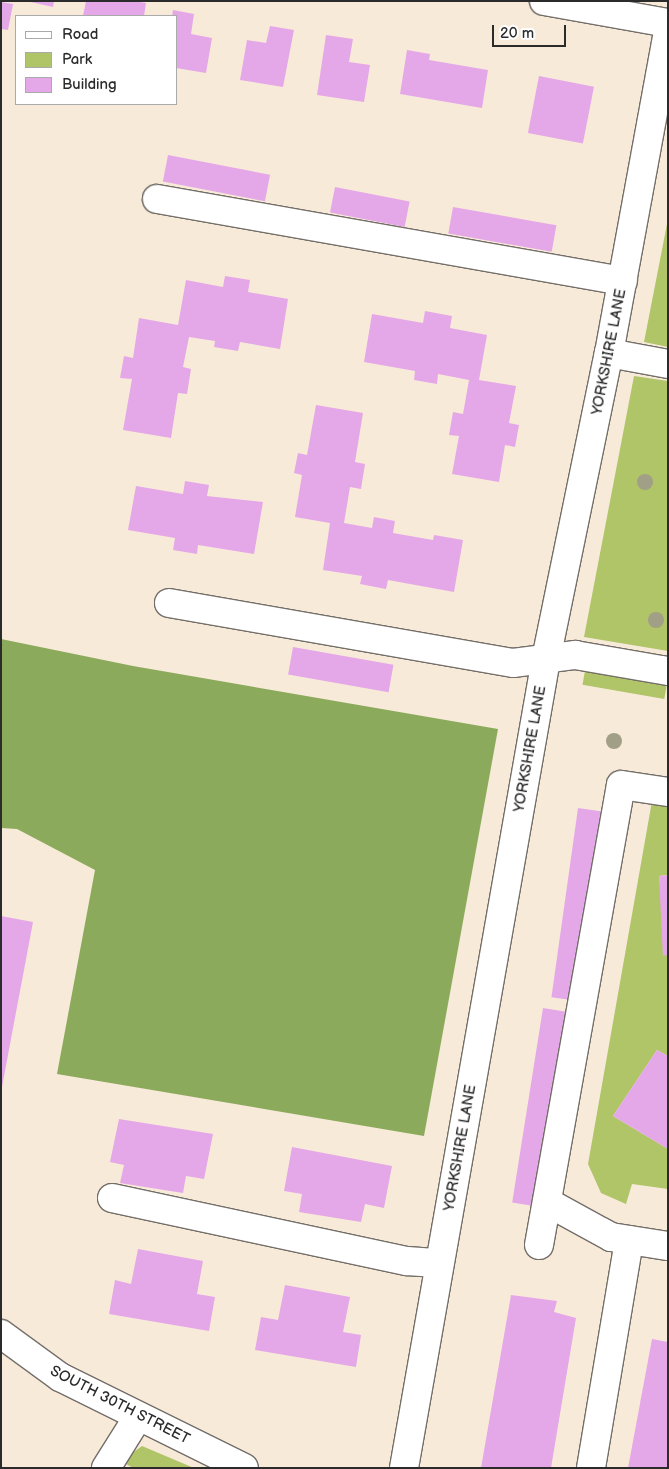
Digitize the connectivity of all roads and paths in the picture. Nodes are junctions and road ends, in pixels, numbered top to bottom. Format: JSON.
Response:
{"nodes":[{"id":1,"x":544,"y":1,"type":"edge"},
{"id":2,"x":668,"y":23,"type":"edge"},
{"id":3,"x":668,"y":32,"type":"edge"},
{"id":4,"x":156,"y":199,"type":"dead end"},
{"id":5,"x":623,"y":281,"type":"junction"},
{"id":6,"x":609,"y":353,"type":"junction"},
{"id":7,"x":668,"y":364,"type":"edge"},
{"id":8,"x":169,"y":603,"type":"dead end"},
{"id":9,"x":546,"y":660,"type":"junction"},
{"id":10,"x":668,"y":671,"type":"edge"},
{"id":11,"x":668,"y":792,"type":"edge"},
{"id":12,"x":112,"y":1198,"type":"dead end"},
{"id":13,"x":547,"y":1202,"type":"junction"},
{"id":14,"x":629,"y":1240,"type":"junction"},
{"id":15,"x":539,"y":1245,"type":"dead end"},
{"id":16,"x":668,"y":1246,"type":"edge"},
{"id":17,"x":439,"y":1263,"type":"junction"},
{"id":18,"x":1,"y":1334,"type":"edge"},
{"id":19,"x":138,"y":1417,"type":"junction"},
{"id":20,"x":106,"y":1468,"type":"edge"},
{"id":21,"x":244,"y":1468,"type":"edge"},
{"id":22,"x":404,"y":1468,"type":"edge"},
{"id":23,"x":591,"y":1468,"type":"edge"}],
"edges":[{"from":1,"to":2,"type":"street"},
{"from":3,"to":5,"type":"street","name":"YORKSHIRE LANE"},
{"from":4,"to":5,"type":"street"},
{"from":5,"to":6,"type":"street","name":"YORKSHIRE LANE"},
{"from":6,"to":7,"type":"street"},
{"from":6,"to":9,"type":"street","name":"YORKSHIRE LANE"},
{"from":8,"to":9,"type":"street"},
{"from":9,"to":10,"type":"street"},
{"from":9,"to":17,"type":"street","name":"YORKSHIRE LANE"},
{"from":11,"to":13,"type":"street"},
{"from":12,"to":17,"type":"street"},
{"from":13,"to":14,"type":"street"},
{"from":13,"to":15,"type":"street"},
{"from":14,"to":16,"type":"street"},
{"from":14,"to":23,"type":"street"},
{"from":17,"to":22,"type":"street","name":"YORKSHIRE LANE"},
{"from":18,"to":19,"type":"street","name":"SOUTH 30TH STREET"},
{"from":19,"to":20,"type":"street"},
{"from":19,"to":21,"type":"street","name":"SOUTH 30TH STREET"}]}
